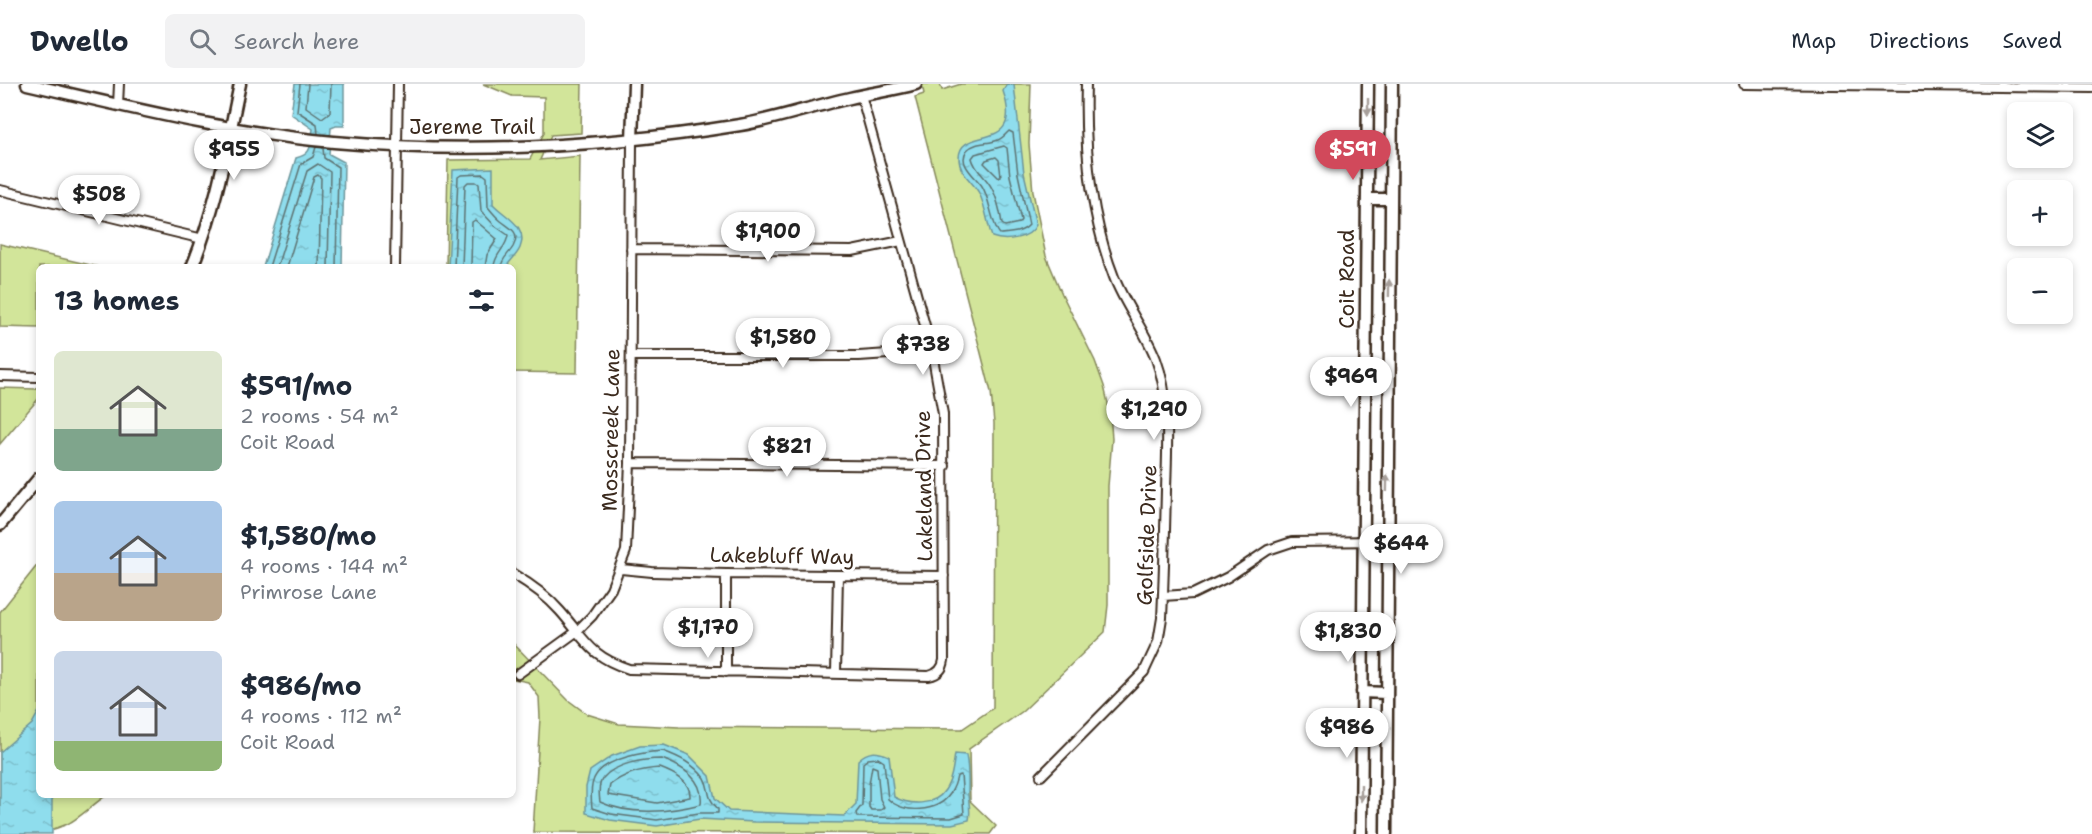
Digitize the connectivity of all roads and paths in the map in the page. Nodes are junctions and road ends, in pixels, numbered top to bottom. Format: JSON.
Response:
{"nodes":[{"id":1,"x":27,"y":84,"type":"edge"},
{"id":2,"x":119,"y":84,"type":"edge"},
{"id":3,"x":240,"y":84,"type":"edge"},
{"id":4,"x":398,"y":84,"type":"edge"},
{"id":5,"x":634,"y":84,"type":"edge"},
{"id":6,"x":916,"y":84,"type":"edge"},
{"id":7,"x":1086,"y":84,"type":"edge"},
{"id":8,"x":1368,"y":84,"type":"edge"},
{"id":9,"x":1392,"y":84,"type":"edge"},
{"id":10,"x":1744,"y":84,"type":"edge"},
{"id":11,"x":2092,"y":87,"type":"edge"},
{"id":12,"x":861,"y":95,"type":"junction"},
{"id":13,"x":117,"y":105,"type":"junction"},
{"id":14,"x":231,"y":127,"type":"junction"},
{"id":15,"x":632,"y":140,"type":"junction"},
{"id":16,"x":397,"y":145,"type":"junction"},
{"id":17,"x":0,"y":190,"type":"edge"},
{"id":18,"x":1367,"y":199,"type":"junction"},
{"id":19,"x":1390,"y":199,"type":"junction"},
{"id":20,"x":203,"y":239,"type":"junction"},
{"id":21,"x":901,"y":241,"type":"junction"},
{"id":22,"x":631,"y":249,"type":"junction"},
{"id":23,"x":193,"y":264,"type":"edge"},
{"id":24,"x":395,"y":264,"type":"edge"},
{"id":25,"x":931,"y":347,"type":"junction"},
{"id":26,"x":631,"y":356,"type":"junction"},
{"id":27,"x":0,"y":376,"type":"edge"},
{"id":28,"x":36,"y":377,"type":"edge"},
{"id":29,"x":630,"y":463,"type":"junction"},
{"id":30,"x":945,"y":466,"type":"junction"},
{"id":31,"x":36,"y":482,"type":"edge"},
{"id":32,"x":0,"y":525,"type":"edge"},
{"id":33,"x":1364,"y":541,"type":"junction"},
{"id":34,"x":1387,"y":541,"type":"junction"},
{"id":35,"x":621,"y":568,"type":"junction"},
{"id":36,"x":726,"y":574,"type":"junction"},
{"id":37,"x":838,"y":575,"type":"junction"},
{"id":38,"x":516,"y":576,"type":"edge"},
{"id":39,"x":944,"y":576,"type":"junction"},
{"id":40,"x":1163,"y":596,"type":"junction"},
{"id":41,"x":576,"y":632,"type":"junction"},
{"id":42,"x":726,"y":672,"type":"junction"},
{"id":43,"x":837,"y":673,"type":"junction"},
{"id":44,"x":518,"y":674,"type":"dead end"},
{"id":45,"x":1362,"y":692,"type":"junction"},
{"id":46,"x":1386,"y":693,"type":"junction"},
{"id":47,"x":1041,"y":776,"type":"dead end"},
{"id":48,"x":1361,"y":834,"type":"edge"},
{"id":49,"x":1386,"y":834,"type":"edge"}],
"edges":[{"from":1,"to":13,"type":"main road","name":"Jereme Trail"},
{"from":2,"to":13,"type":"street"},
{"from":3,"to":14,"type":"main road"},
{"from":4,"to":16,"type":"street"},
{"from":5,"to":15,"type":"main road"},
{"from":6,"to":12,"type":"main road","name":"Jereme Trail"},
{"from":7,"to":40,"type":"street","name":"Golfside Drive"},
{"from":8,"to":18,"type":"main road","name":"Coit Road","one_way":true},
{"from":9,"to":19,"type":"main road","name":"Coit Road"},
{"from":10,"to":11,"type":"street"},
{"from":12,"to":15,"type":"main road","name":"Jereme Trail"},
{"from":12,"to":21,"type":"street","name":"Lakeland Drive"},
{"from":13,"to":14,"type":"main road","name":"Jereme Trail"},
{"from":14,"to":16,"type":"main road","name":"Jereme Trail"},
{"from":14,"to":20,"type":"main road"},
{"from":15,"to":16,"type":"main road","name":"Jereme Trail"},
{"from":15,"to":22,"type":"street","name":"Mosscreek Lane"},
{"from":16,"to":24,"type":"street"},
{"from":17,"to":20,"type":"street"},
{"from":18,"to":19,"type":"main road"},
{"from":18,"to":33,"type":"main road","name":"Coit Road"},
{"from":34,"to":19,"type":"main road","name":"Coit Road","one_way":true},
{"from":20,"to":23,"type":"main road"},
{"from":21,"to":22,"type":"street"},
{"from":21,"to":25,"type":"street","name":"Lakeland Drive"},
{"from":22,"to":26,"type":"street","name":"Mosscreek Lane"},
{"from":25,"to":26,"type":"street"},
{"from":25,"to":30,"type":"street","name":"Lakeland Drive"},
{"from":26,"to":29,"type":"street","name":"Mosscreek Lane"},
{"from":27,"to":28,"type":"street"},
{"from":29,"to":30,"type":"street"},
{"from":29,"to":35,"type":"street","name":"Mosscreek Lane"},
{"from":30,"to":39,"type":"street","name":"Lakeland Drive"},
{"from":31,"to":32,"type":"main road"},
{"from":33,"to":34,"type":"street"},
{"from":33,"to":40,"type":"street"},
{"from":33,"to":45,"type":"main road","name":"Coit Road"},
{"from":34,"to":46,"type":"main road","name":"Coit Road"},
{"from":35,"to":36,"type":"street","name":"Lakebluff Way"},
{"from":35,"to":41,"type":"street","name":"Mosscreek Lane"},
{"from":36,"to":37,"type":"street","name":"Lakebluff Way"},
{"from":36,"to":42,"type":"street"},
{"from":37,"to":39,"type":"street","name":"Lakebluff Way"},
{"from":37,"to":43,"type":"street"},
{"from":38,"to":41,"type":"street"},
{"from":39,"to":43,"type":"street","name":"Lakeland Drive"},
{"from":40,"to":47,"type":"street","name":"Golfside Drive"},
{"from":41,"to":42,"type":"street"},
{"from":41,"to":44,"type":"street","name":"Mosscreek Lane"},
{"from":42,"to":43,"type":"street"},
{"from":45,"to":46,"type":"main road"},
{"from":45,"to":48,"type":"main road","name":"Coit Road","one_way":true},
{"from":46,"to":49,"type":"main road","name":"Coit Road"}]}
